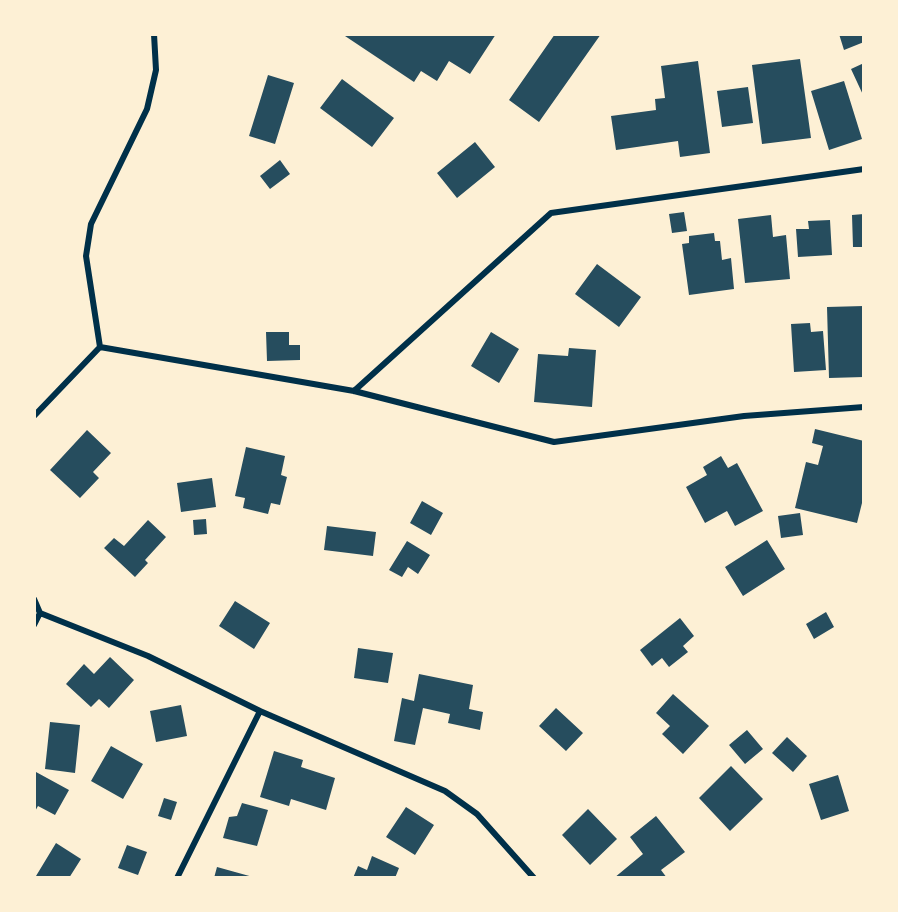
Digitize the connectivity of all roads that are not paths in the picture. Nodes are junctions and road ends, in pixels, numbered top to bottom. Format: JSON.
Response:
{"nodes":[{"id":1,"x":154,"y":34,"type":"edge"},
{"id":2,"x":864,"y":169,"type":"edge"},
{"id":3,"x":100,"y":347,"type":"junction"},
{"id":4,"x":354,"y":391,"type":"junction"},
{"id":5,"x":864,"y":407,"type":"edge"},
{"id":6,"x":34,"y":416,"type":"edge"},
{"id":7,"x":34,"y":600,"type":"edge"},
{"id":8,"x":40,"y":613,"type":"junction"},
{"id":9,"x":34,"y":625,"type":"edge"},
{"id":10,"x":260,"y":711,"type":"junction"},
{"id":11,"x":177,"y":878,"type":"edge"},
{"id":12,"x":534,"y":878,"type":"edge"}],
"edges":[{"from":1,"to":3,"type":"street"},
{"from":2,"to":4,"type":"street"},
{"from":3,"to":4,"type":"street"},
{"from":3,"to":6,"type":"street"},
{"from":4,"to":5,"type":"street"},
{"from":7,"to":8,"type":"street"},
{"from":8,"to":9,"type":"street"},
{"from":8,"to":10,"type":"street"},
{"from":10,"to":11,"type":"street"},
{"from":10,"to":12,"type":"street"}]}
